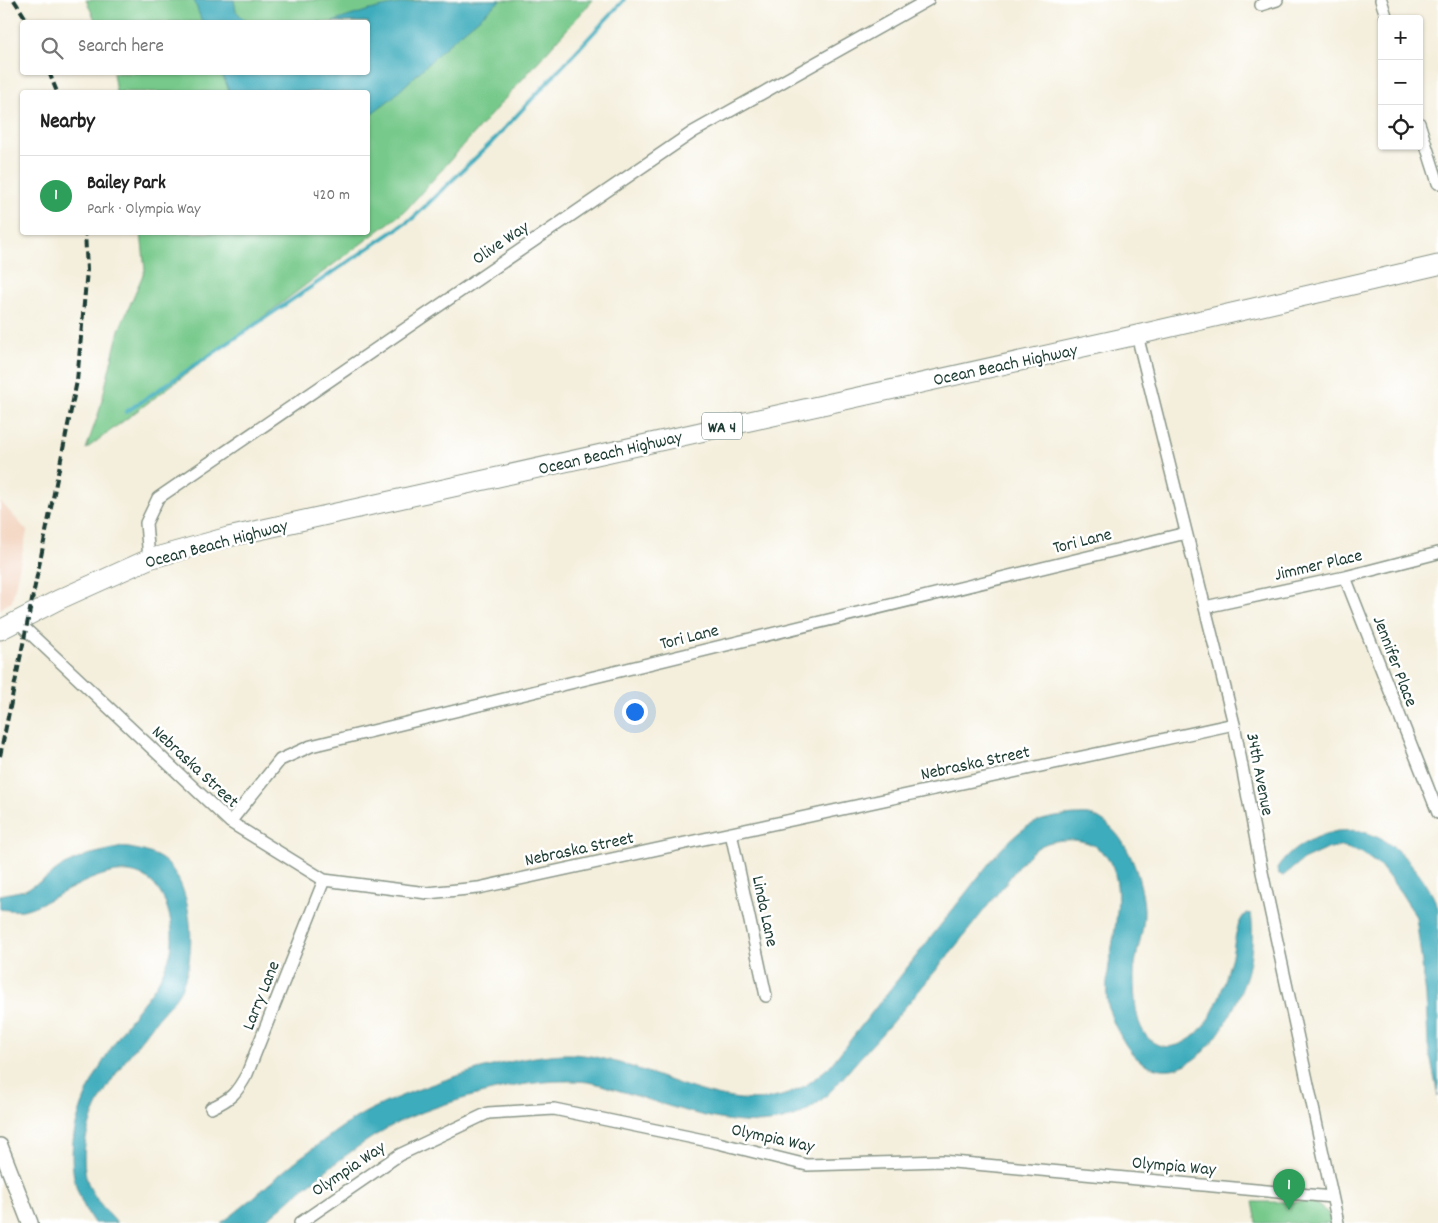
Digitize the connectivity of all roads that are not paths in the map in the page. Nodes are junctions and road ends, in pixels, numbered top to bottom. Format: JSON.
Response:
{"nodes":[{"id":1,"x":928,"y":0,"type":"edge"},
{"id":2,"x":1277,"y":0,"type":"edge"},
{"id":3,"x":1381,"y":0,"type":"edge"},
{"id":4,"x":1261,"y":6,"type":"dead end"},
{"id":5,"x":1386,"y":15,"type":"edge"},
{"id":6,"x":1423,"y":136,"type":"edge"},
{"id":7,"x":1438,"y":183,"type":"edge"},
{"id":8,"x":1438,"y":265,"type":"edge"},
{"id":9,"x":1137,"y":335,"type":"junction"},
{"id":10,"x":1186,"y":533,"type":"junction"},
{"id":11,"x":1438,"y":553,"type":"edge"},
{"id":12,"x":148,"y":559,"type":"junction"},
{"id":13,"x":1345,"y":576,"type":"junction"},
{"id":14,"x":1205,"y":607,"type":"junction"},
{"id":15,"x":16,"y":620,"type":"junction"},
{"id":16,"x":0,"y":630,"type":"edge"},
{"id":17,"x":1234,"y":724,"type":"junction"},
{"id":18,"x":1438,"y":813,"type":"edge"},
{"id":19,"x":230,"y":822,"type":"junction"},
{"id":20,"x":731,"y":833,"type":"junction"},
{"id":21,"x":324,"y":880,"type":"junction"},
{"id":22,"x":766,"y":996,"type":"dead end"},
{"id":23,"x":211,"y":1108,"type":"dead end"},
{"id":24,"x":0,"y":1146,"type":"edge"},
{"id":25,"x":1332,"y":1197,"type":"junction"},
{"id":26,"x":30,"y":1223,"type":"edge"},
{"id":27,"x":300,"y":1223,"type":"edge"},
{"id":28,"x":1338,"y":1223,"type":"edge"}],
"edges":[{"from":1,"to":12,"type":"street","name":"Olive Way"},
{"from":2,"to":4,"type":"street"},
{"from":3,"to":5,"type":"street"},
{"from":6,"to":7,"type":"street"},
{"from":8,"to":9,"type":"main road","name":"Ocean Beach Highway","number":"WA 4"},
{"from":9,"to":10,"type":"street","name":"34th Avenue"},
{"from":9,"to":12,"type":"main road","name":"Ocean Beach Highway","number":"WA 4"},
{"from":10,"to":14,"type":"street","name":"34th Avenue"},
{"from":10,"to":19,"type":"street","name":"Tori Lane"},
{"from":11,"to":13,"type":"street","name":"Jimmer Place"},
{"from":12,"to":15,"type":"main road","name":"Ocean Beach Highway","number":"WA 4"},
{"from":13,"to":14,"type":"street","name":"Jimmer Place"},
{"from":13,"to":18,"type":"street","name":"Jennifer Place"},
{"from":14,"to":17,"type":"street","name":"34th Avenue"},
{"from":15,"to":16,"type":"main road","name":"Ocean Beach Highway","number":"WA 4"},
{"from":15,"to":19,"type":"street","name":"Nebraska Street"},
{"from":17,"to":20,"type":"street","name":"Nebraska Street"},
{"from":17,"to":25,"type":"street","name":"34th Avenue"},
{"from":19,"to":21,"type":"street","name":"Nebraska Street"},
{"from":20,"to":21,"type":"street","name":"Nebraska Street"},
{"from":20,"to":22,"type":"street","name":"Linda Lane"},
{"from":21,"to":23,"type":"street","name":"Larry Lane"},
{"from":24,"to":26,"type":"street"},
{"from":25,"to":27,"type":"street","name":"Olympia Way"},
{"from":25,"to":28,"type":"street","name":"34th Avenue"}]}
